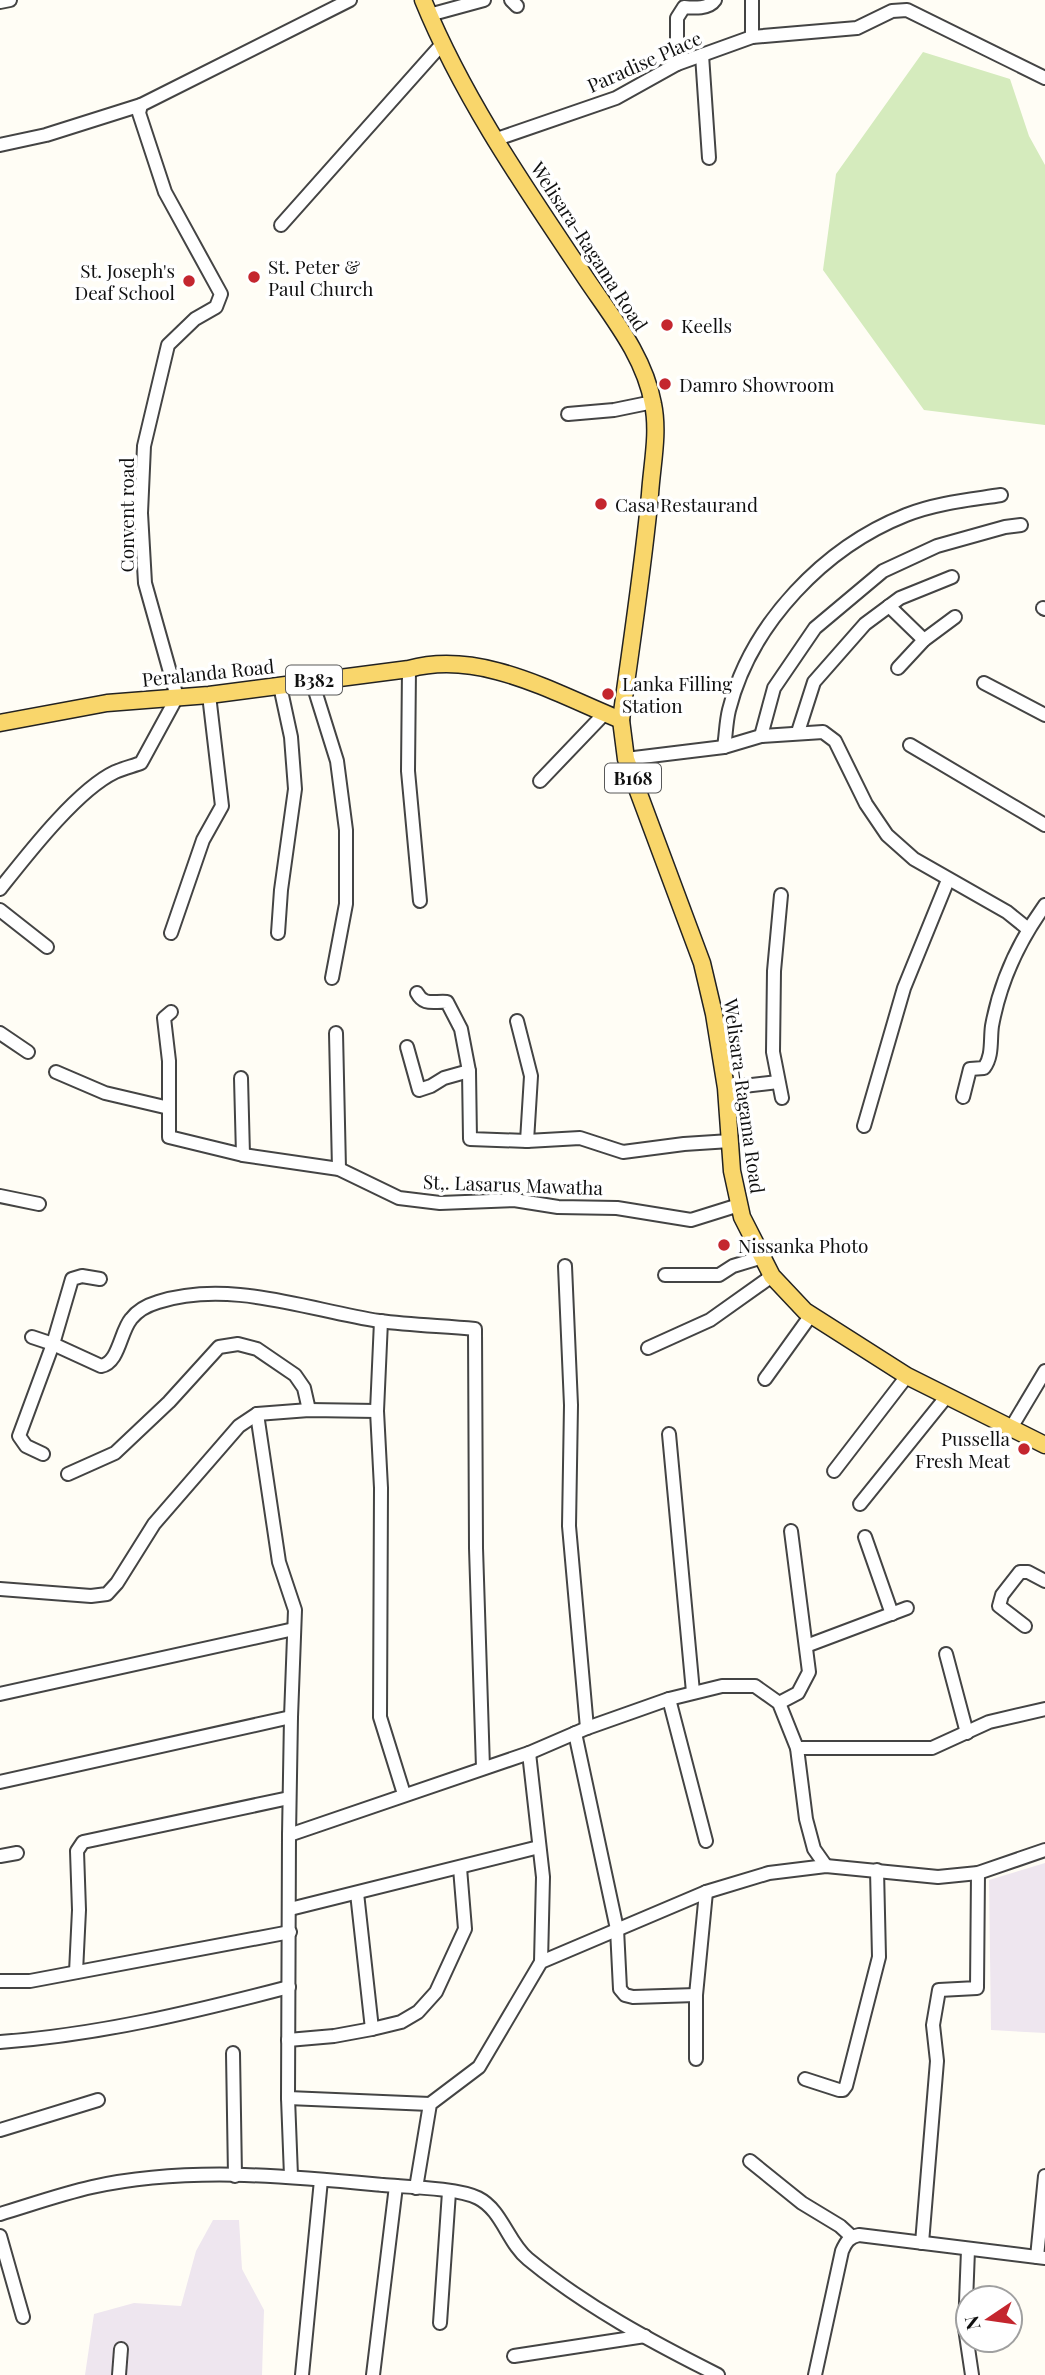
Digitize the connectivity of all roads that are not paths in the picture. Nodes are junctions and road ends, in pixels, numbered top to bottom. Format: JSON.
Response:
{"nodes":[{"id":1,"x":10,"y":0,"type":"edge"},
{"id":2,"x":350,"y":0,"type":"edge"},
{"id":3,"x":484,"y":0,"type":"edge"},
{"id":4,"x":715,"y":0,"type":"edge"},
{"id":5,"x":752,"y":0,"type":"edge"},
{"id":6,"x":0,"y":2,"type":"edge"},
{"id":7,"x":426,"y":8,"type":"edge"},
{"id":8,"x":752,"y":37,"type":"junction"},
{"id":9,"x":442,"y":44,"type":"junction"},
{"id":10,"x":702,"y":55,"type":"junction"},
{"id":11,"x":677,"y":64,"type":"junction"},
{"id":12,"x":1045,"y":78,"type":"edge"},
{"id":13,"x":141,"y":105,"type":"junction"},
{"id":14,"x":494,"y":139,"type":"junction"},
{"id":15,"x":0,"y":145,"type":"edge"},
{"id":16,"x":709,"y":158,"type":"dead end"},
{"id":17,"x":281,"y":225,"type":"dead end"},
{"id":18,"x":653,"y":402,"type":"junction"},
{"id":19,"x":568,"y":414,"type":"dead end"},
{"id":20,"x":1001,"y":495,"type":"dead end"},
{"id":21,"x":1021,"y":525,"type":"dead end"},
{"id":22,"x":952,"y":578,"type":"dead end"},
{"id":23,"x":889,"y":606,"type":"junction"},
{"id":24,"x":955,"y":617,"type":"dead end"},
{"id":25,"x":924,"y":640,"type":"junction"},
{"id":26,"x":898,"y":668,"type":"dead end"},
{"id":27,"x":409,"y":669,"type":"junction"},
{"id":28,"x":312,"y":681,"type":"junction"},
{"id":29,"x":984,"y":683,"type":"dead end"},
{"id":30,"x":280,"y":685,"type":"junction"},
{"id":31,"x":209,"y":695,"type":"junction"},
{"id":32,"x":177,"y":697,"type":"junction"},
{"id":33,"x":605,"y":713,"type":"junction"},
{"id":34,"x":1045,"y":715,"type":"edge"},
{"id":35,"x":621,"y":720,"type":"junction"},
{"id":36,"x":0,"y":723,"type":"edge"},
{"id":37,"x":798,"y":732,"type":"junction"},
{"id":38,"x":761,"y":736,"type":"junction"},
{"id":39,"x":910,"y":744,"type":"dead end"},
{"id":40,"x":724,"y":747,"type":"junction"},
{"id":41,"x":626,"y":759,"type":"junction"},
{"id":42,"x":540,"y":781,"type":"dead end"},
{"id":43,"x":1045,"y":825,"type":"edge"},
{"id":44,"x":948,"y":880,"type":"junction"},
{"id":45,"x":0,"y":889,"type":"edge"},
{"id":46,"x":781,"y":895,"type":"dead end"},
{"id":47,"x":419,"y":901,"type":"dead end"},
{"id":48,"x":1045,"y":905,"type":"edge"},
{"id":49,"x":0,"y":910,"type":"edge"},
{"id":50,"x":1028,"y":929,"type":"junction"},
{"id":51,"x":171,"y":933,"type":"dead end"},
{"id":52,"x":278,"y":933,"type":"dead end"},
{"id":53,"x":47,"y":947,"type":"dead end"},
{"id":54,"x":332,"y":978,"type":"dead end"},
{"id":55,"x":417,"y":993,"type":"dead end"},
{"id":56,"x":171,"y":1012,"type":"dead end"},
{"id":57,"x":517,"y":1021,"type":"dead end"},
{"id":58,"x":0,"y":1033,"type":"edge"},
{"id":59,"x":336,"y":1033,"type":"dead end"},
{"id":60,"x":407,"y":1047,"type":"dead end"},
{"id":61,"x":28,"y":1052,"type":"dead end"},
{"id":62,"x":469,"y":1071,"type":"junction"},
{"id":63,"x":56,"y":1072,"type":"dead end"},
{"id":64,"x":241,"y":1078,"type":"dead end"},
{"id":65,"x":778,"y":1082,"type":"junction"},
{"id":66,"x":726,"y":1088,"type":"junction"},
{"id":67,"x":963,"y":1097,"type":"dead end"},
{"id":68,"x":782,"y":1098,"type":"dead end"},
{"id":69,"x":169,"y":1108,"type":"junction"},
{"id":70,"x":864,"y":1126,"type":"dead end"},
{"id":71,"x":527,"y":1141,"type":"junction"},
{"id":72,"x":730,"y":1141,"type":"junction"},
{"id":73,"x":243,"y":1155,"type":"junction"},
{"id":74,"x":339,"y":1169,"type":"junction"},
{"id":75,"x":0,"y":1196,"type":"edge"},
{"id":76,"x":38,"y":1204,"type":"dead end"},
{"id":77,"x":739,"y":1205,"type":"junction"},
{"id":78,"x":763,"y":1257,"type":"junction"},
{"id":79,"x":565,"y":1266,"type":"dead end"},
{"id":80,"x":665,"y":1275,"type":"dead end"},
{"id":81,"x":772,"y":1276,"type":"junction"},
{"id":82,"x":100,"y":1279,"type":"dead end"},
{"id":83,"x":811,"y":1315,"type":"junction"},
{"id":84,"x":381,"y":1321,"type":"junction"},
{"id":85,"x":32,"y":1337,"type":"dead end"},
{"id":86,"x":53,"y":1344,"type":"junction"},
{"id":87,"x":648,"y":1348,"type":"dead end"},
{"id":88,"x":1045,"y":1371,"type":"edge"},
{"id":89,"x":906,"y":1376,"type":"junction"},
{"id":90,"x":765,"y":1379,"type":"dead end"},
{"id":91,"x":947,"y":1396,"type":"junction"},
{"id":92,"x":309,"y":1410,"type":"junction"},
{"id":93,"x":377,"y":1411,"type":"junction"},
{"id":94,"x":257,"y":1414,"type":"junction"},
{"id":95,"x":1011,"y":1428,"type":"junction"},
{"id":96,"x":669,"y":1434,"type":"dead end"},
{"id":97,"x":1045,"y":1445,"type":"edge"},
{"id":98,"x":43,"y":1454,"type":"dead end"},
{"id":99,"x":834,"y":1471,"type":"dead end"},
{"id":100,"x":68,"y":1474,"type":"dead end"},
{"id":101,"x":860,"y":1504,"type":"dead end"},
{"id":102,"x":791,"y":1531,"type":"dead end"},
{"id":103,"x":865,"y":1537,"type":"dead end"},
{"id":104,"x":1045,"y":1581,"type":"edge"},
{"id":105,"x":0,"y":1590,"type":"edge"},
{"id":106,"x":907,"y":1608,"type":"dead end"},
{"id":107,"x":891,"y":1614,"type":"junction"},
{"id":108,"x":1025,"y":1626,"type":"dead end"},
{"id":109,"x":294,"y":1629,"type":"junction"},
{"id":110,"x":806,"y":1646,"type":"junction"},
{"id":111,"x":946,"y":1654,"type":"dead end"},
{"id":112,"x":693,"y":1692,"type":"junction"},
{"id":113,"x":0,"y":1694,"type":"edge"},
{"id":114,"x":669,"y":1699,"type":"junction"},
{"id":115,"x":779,"y":1703,"type":"junction"},
{"id":116,"x":1045,"y":1709,"type":"edge"},
{"id":117,"x":291,"y":1717,"type":"junction"},
{"id":118,"x":581,"y":1731,"type":"junction"},
{"id":119,"x":967,"y":1733,"type":"junction"},
{"id":120,"x":797,"y":1748,"type":"junction"},
{"id":121,"x":529,"y":1753,"type":"junction"},
{"id":122,"x":483,"y":1768,"type":"junction"},
{"id":123,"x":0,"y":1782,"type":"edge"},
{"id":124,"x":404,"y":1794,"type":"junction"},
{"id":125,"x":289,"y":1798,"type":"junction"},
{"id":126,"x":289,"y":1835,"type":"junction"},
{"id":127,"x":706,"y":1841,"type":"dead end"},
{"id":128,"x":539,"y":1847,"type":"junction"},
{"id":129,"x":1045,"y":1850,"type":"edge"},
{"id":130,"x":18,"y":1853,"type":"dead end"},
{"id":131,"x":0,"y":1857,"type":"edge"},
{"id":132,"x":826,"y":1866,"type":"junction"},
{"id":133,"x":460,"y":1867,"type":"junction"},
{"id":134,"x":877,"y":1870,"type":"junction"},
{"id":135,"x":978,"y":1873,"type":"junction"},
{"id":136,"x":706,"y":1892,"type":"junction"},
{"id":137,"x":357,"y":1893,"type":"junction"},
{"id":138,"x":290,"y":1909,"type":"junction"},
{"id":139,"x":617,"y":1929,"type":"junction"},
{"id":140,"x":290,"y":1932,"type":"junction"},
{"id":141,"x":541,"y":1962,"type":"junction"},
{"id":142,"x":76,"y":1972,"type":"junction"},
{"id":143,"x":0,"y":1980,"type":"edge"},
{"id":144,"x":289,"y":1987,"type":"junction"},
{"id":145,"x":696,"y":1995,"type":"junction"},
{"id":146,"x":372,"y":2029,"type":"junction"},
{"id":147,"x":288,"y":2040,"type":"junction"},
{"id":148,"x":0,"y":2042,"type":"edge"},
{"id":149,"x":233,"y":2053,"type":"dead end"},
{"id":150,"x":696,"y":2059,"type":"dead end"},
{"id":151,"x":805,"y":2079,"type":"dead end"},
{"id":152,"x":288,"y":2098,"type":"junction"},
{"id":153,"x":98,"y":2100,"type":"dead end"},
{"id":154,"x":430,"y":2104,"type":"junction"},
{"id":155,"x":0,"y":2130,"type":"edge"},
{"id":156,"x":750,"y":2161,"type":"dead end"},
{"id":157,"x":235,"y":2176,"type":"junction"},
{"id":158,"x":291,"y":2176,"type":"junction"},
{"id":159,"x":1045,"y":2176,"type":"edge"},
{"id":160,"x":321,"y":2180,"type":"junction"},
{"id":161,"x":397,"y":2186,"type":"junction"},
{"id":162,"x":416,"y":2188,"type":"junction"},
{"id":163,"x":449,"y":2192,"type":"junction"},
{"id":164,"x":0,"y":2214,"type":"edge"},
{"id":165,"x":0,"y":2236,"type":"edge"},
{"id":166,"x":852,"y":2237,"type":"junction"},
{"id":167,"x":922,"y":2243,"type":"junction"},
{"id":168,"x":968,"y":2250,"type":"junction"},
{"id":169,"x":1041,"y":2258,"type":"edge"},
{"id":170,"x":23,"y":2317,"type":"dead end"},
{"id":171,"x":440,"y":2323,"type":"dead end"},
{"id":172,"x":645,"y":2336,"type":"junction"},
{"id":173,"x":121,"y":2349,"type":"dead end"},
{"id":174,"x":514,"y":2356,"type":"dead end"},
{"id":175,"x":119,"y":2375,"type":"edge"},
{"id":176,"x":302,"y":2375,"type":"edge"},
{"id":177,"x":373,"y":2375,"type":"edge"},
{"id":178,"x":719,"y":2375,"type":"edge"},
{"id":179,"x":815,"y":2375,"type":"edge"},
{"id":180,"x":972,"y":2375,"type":"edge"}],
"edges":[{"from":1,"to":6,"type":"street"},
{"from":2,"to":13,"type":"street"},
{"from":3,"to":7,"type":"street"},
{"from":4,"to":11,"type":"street"},
{"from":5,"to":8,"type":"street"},
{"from":7,"to":9,"type":"main road","name":"Welisara-Ragama Road","number":"B168"},
{"from":8,"to":10,"type":"street","name":"Paradise Place"},
{"from":8,"to":12,"type":"street","name":"Paradise Place"},
{"from":9,"to":14,"type":"main road","name":"Welisara-Ragama Road","number":"B168"},
{"from":9,"to":17,"type":"street"},
{"from":10,"to":11,"type":"street","name":"Paradise Place"},
{"from":10,"to":16,"type":"street"},
{"from":11,"to":14,"type":"street","name":"Paradise Place"},
{"from":13,"to":15,"type":"street"},
{"from":13,"to":32,"type":"street","name":"Convent road"},
{"from":14,"to":18,"type":"main road","name":"Welisara-Ragama Road","number":"B168"},
{"from":18,"to":19,"type":"street"},
{"from":18,"to":35,"type":"main road","name":"Welisara-Ragama Road","number":"B168"},
{"from":20,"to":40,"type":"street"},
{"from":21,"to":38,"type":"street"},
{"from":22,"to":23,"type":"street"},
{"from":23,"to":25,"type":"street"},
{"from":23,"to":37,"type":"street"},
{"from":24,"to":25,"type":"street"},
{"from":25,"to":26,"type":"street"},
{"from":27,"to":28,"type":"main road","name":"Peralanda Road","number":"B382"},
{"from":27,"to":33,"type":"main road","name":"Peralanda Road","number":"B382"},
{"from":27,"to":47,"type":"street"},
{"from":28,"to":30,"type":"main road","name":"Peralanda Road","number":"B382"},
{"from":28,"to":54,"type":"street"},
{"from":29,"to":34,"type":"street"},
{"from":30,"to":31,"type":"main road","name":"Peralanda Road","number":"B382"},
{"from":30,"to":52,"type":"street"},
{"from":31,"to":32,"type":"main road","name":"Peralanda Road","number":"B382"},
{"from":31,"to":51,"type":"street"},
{"from":32,"to":36,"type":"main road","name":"Peralanda Road","number":"B382"},
{"from":32,"to":45,"type":"street"},
{"from":33,"to":35,"type":"main road","name":"Peralanda Road","number":"B382"},
{"from":33,"to":42,"type":"street"},
{"from":35,"to":41,"type":"main road","name":"Welisara-Ragama Road","number":"B168"},
{"from":37,"to":38,"type":"street"},
{"from":37,"to":44,"type":"street"},
{"from":38,"to":40,"type":"street"},
{"from":39,"to":43,"type":"street"},
{"from":40,"to":41,"type":"street"},
{"from":41,"to":66,"type":"main road","name":"Welisara-Ragama Road","number":"B168"},
{"from":44,"to":50,"type":"street"},
{"from":44,"to":70,"type":"street"},
{"from":46,"to":65,"type":"street"},
{"from":48,"to":50,"type":"street"},
{"from":49,"to":53,"type":"street"},
{"from":50,"to":67,"type":"street"},
{"from":55,"to":62,"type":"street"},
{"from":56,"to":69,"type":"street","name":"St,. Lasarus Mawatha"},
{"from":57,"to":71,"type":"street"},
{"from":58,"to":61,"type":"street"},
{"from":59,"to":74,"type":"street"},
{"from":60,"to":62,"type":"street"},
{"from":62,"to":71,"type":"street"},
{"from":63,"to":69,"type":"street"},
{"from":64,"to":73,"type":"street"},
{"from":65,"to":66,"type":"street"},
{"from":65,"to":68,"type":"street"},
{"from":66,"to":72,"type":"main road","name":"Welisara-Ragama Road","number":"B168"},
{"from":69,"to":73,"type":"street","name":"St,. Lasarus Mawatha"},
{"from":71,"to":72,"type":"street"},
{"from":72,"to":77,"type":"main road","name":"Welisara-Ragama Road","number":"B168"},
{"from":73,"to":74,"type":"street","name":"St,. Lasarus Mawatha"},
{"from":74,"to":77,"type":"street","name":"St,. Lasarus Mawatha"},
{"from":75,"to":76,"type":"street"},
{"from":77,"to":78,"type":"main road","name":"Welisara-Ragama Road","number":"B168"},
{"from":78,"to":80,"type":"street"},
{"from":78,"to":81,"type":"main road","name":"Welisara-Ragama Road","number":"B168"},
{"from":79,"to":118,"type":"street"},
{"from":81,"to":83,"type":"main road","name":"Welisara-Ragama Road","number":"B168"},
{"from":81,"to":87,"type":"street"},
{"from":82,"to":86,"type":"street"},
{"from":83,"to":89,"type":"main road","name":"Welisara-Ragama Road","number":"B168"},
{"from":83,"to":90,"type":"street"},
{"from":84,"to":86,"type":"street"},
{"from":84,"to":93,"type":"street"},
{"from":84,"to":122,"type":"street"},
{"from":85,"to":86,"type":"street"},
{"from":86,"to":98,"type":"street"},
{"from":88,"to":95,"type":"street"},
{"from":89,"to":91,"type":"main road","name":"Welisara-Ragama Road","number":"B168"},
{"from":89,"to":99,"type":"street"},
{"from":91,"to":95,"type":"main road","name":"Welisara-Ragama Road","number":"B168"},
{"from":91,"to":101,"type":"street"},
{"from":92,"to":93,"type":"street"},
{"from":92,"to":94,"type":"street"},
{"from":92,"to":100,"type":"street"},
{"from":93,"to":124,"type":"street"},
{"from":94,"to":105,"type":"street"},
{"from":94,"to":109,"type":"street"},
{"from":95,"to":97,"type":"main road","name":"Welisara-Ragama Road","number":"B168"},
{"from":96,"to":112,"type":"street"},
{"from":102,"to":110,"type":"street"},
{"from":103,"to":107,"type":"street"},
{"from":104,"to":108,"type":"street"},
{"from":106,"to":107,"type":"street"},
{"from":107,"to":110,"type":"street"},
{"from":109,"to":113,"type":"street"},
{"from":109,"to":117,"type":"street"},
{"from":110,"to":115,"type":"street"},
{"from":111,"to":119,"type":"street"},
{"from":112,"to":114,"type":"street"},
{"from":112,"to":115,"type":"street"},
{"from":114,"to":118,"type":"street"},
{"from":114,"to":127,"type":"street"},
{"from":115,"to":120,"type":"street"},
{"from":116,"to":119,"type":"street"},
{"from":117,"to":123,"type":"street"},
{"from":117,"to":125,"type":"street"},
{"from":118,"to":121,"type":"street"},
{"from":118,"to":139,"type":"street"},
{"from":119,"to":120,"type":"street"},
{"from":120,"to":132,"type":"street"},
{"from":121,"to":122,"type":"street"},
{"from":121,"to":128,"type":"street"},
{"from":122,"to":124,"type":"street"},
{"from":124,"to":126,"type":"street"},
{"from":125,"to":126,"type":"street"},
{"from":125,"to":142,"type":"street"},
{"from":126,"to":138,"type":"street"},
{"from":128,"to":133,"type":"street"},
{"from":128,"to":141,"type":"street"},
{"from":129,"to":135,"type":"street"},
{"from":130,"to":131,"type":"street"},
{"from":132,"to":134,"type":"street"},
{"from":132,"to":136,"type":"street"},
{"from":133,"to":137,"type":"street"},
{"from":133,"to":146,"type":"street"},
{"from":134,"to":135,"type":"street"},
{"from":134,"to":151,"type":"street"},
{"from":135,"to":167,"type":"street"},
{"from":136,"to":139,"type":"street"},
{"from":136,"to":145,"type":"street"},
{"from":137,"to":138,"type":"street"},
{"from":137,"to":146,"type":"street"},
{"from":138,"to":140,"type":"street"},
{"from":139,"to":141,"type":"street"},
{"from":139,"to":145,"type":"street"},
{"from":140,"to":142,"type":"street"},
{"from":140,"to":144,"type":"street"},
{"from":141,"to":154,"type":"street"},
{"from":142,"to":143,"type":"street"},
{"from":144,"to":147,"type":"street"},
{"from":144,"to":148,"type":"street"},
{"from":145,"to":150,"type":"street"},
{"from":146,"to":147,"type":"street"},
{"from":147,"to":152,"type":"street"},
{"from":149,"to":157,"type":"street"},
{"from":152,"to":154,"type":"street"},
{"from":152,"to":158,"type":"street"},
{"from":153,"to":155,"type":"street"},
{"from":154,"to":162,"type":"street"},
{"from":156,"to":166,"type":"street"},
{"from":157,"to":158,"type":"street"},
{"from":157,"to":164,"type":"street"},
{"from":158,"to":160,"type":"street"},
{"from":159,"to":169,"type":"street"},
{"from":160,"to":161,"type":"street"},
{"from":160,"to":176,"type":"street"},
{"from":161,"to":162,"type":"street"},
{"from":161,"to":177,"type":"street"},
{"from":162,"to":163,"type":"street"},
{"from":163,"to":171,"type":"street"},
{"from":163,"to":172,"type":"street"},
{"from":165,"to":170,"type":"street"},
{"from":166,"to":167,"type":"street"},
{"from":166,"to":179,"type":"street"},
{"from":167,"to":168,"type":"street"},
{"from":168,"to":169,"type":"street"},
{"from":168,"to":180,"type":"street"},
{"from":172,"to":174,"type":"street"},
{"from":172,"to":178,"type":"street"},
{"from":173,"to":175,"type":"street"}]}
